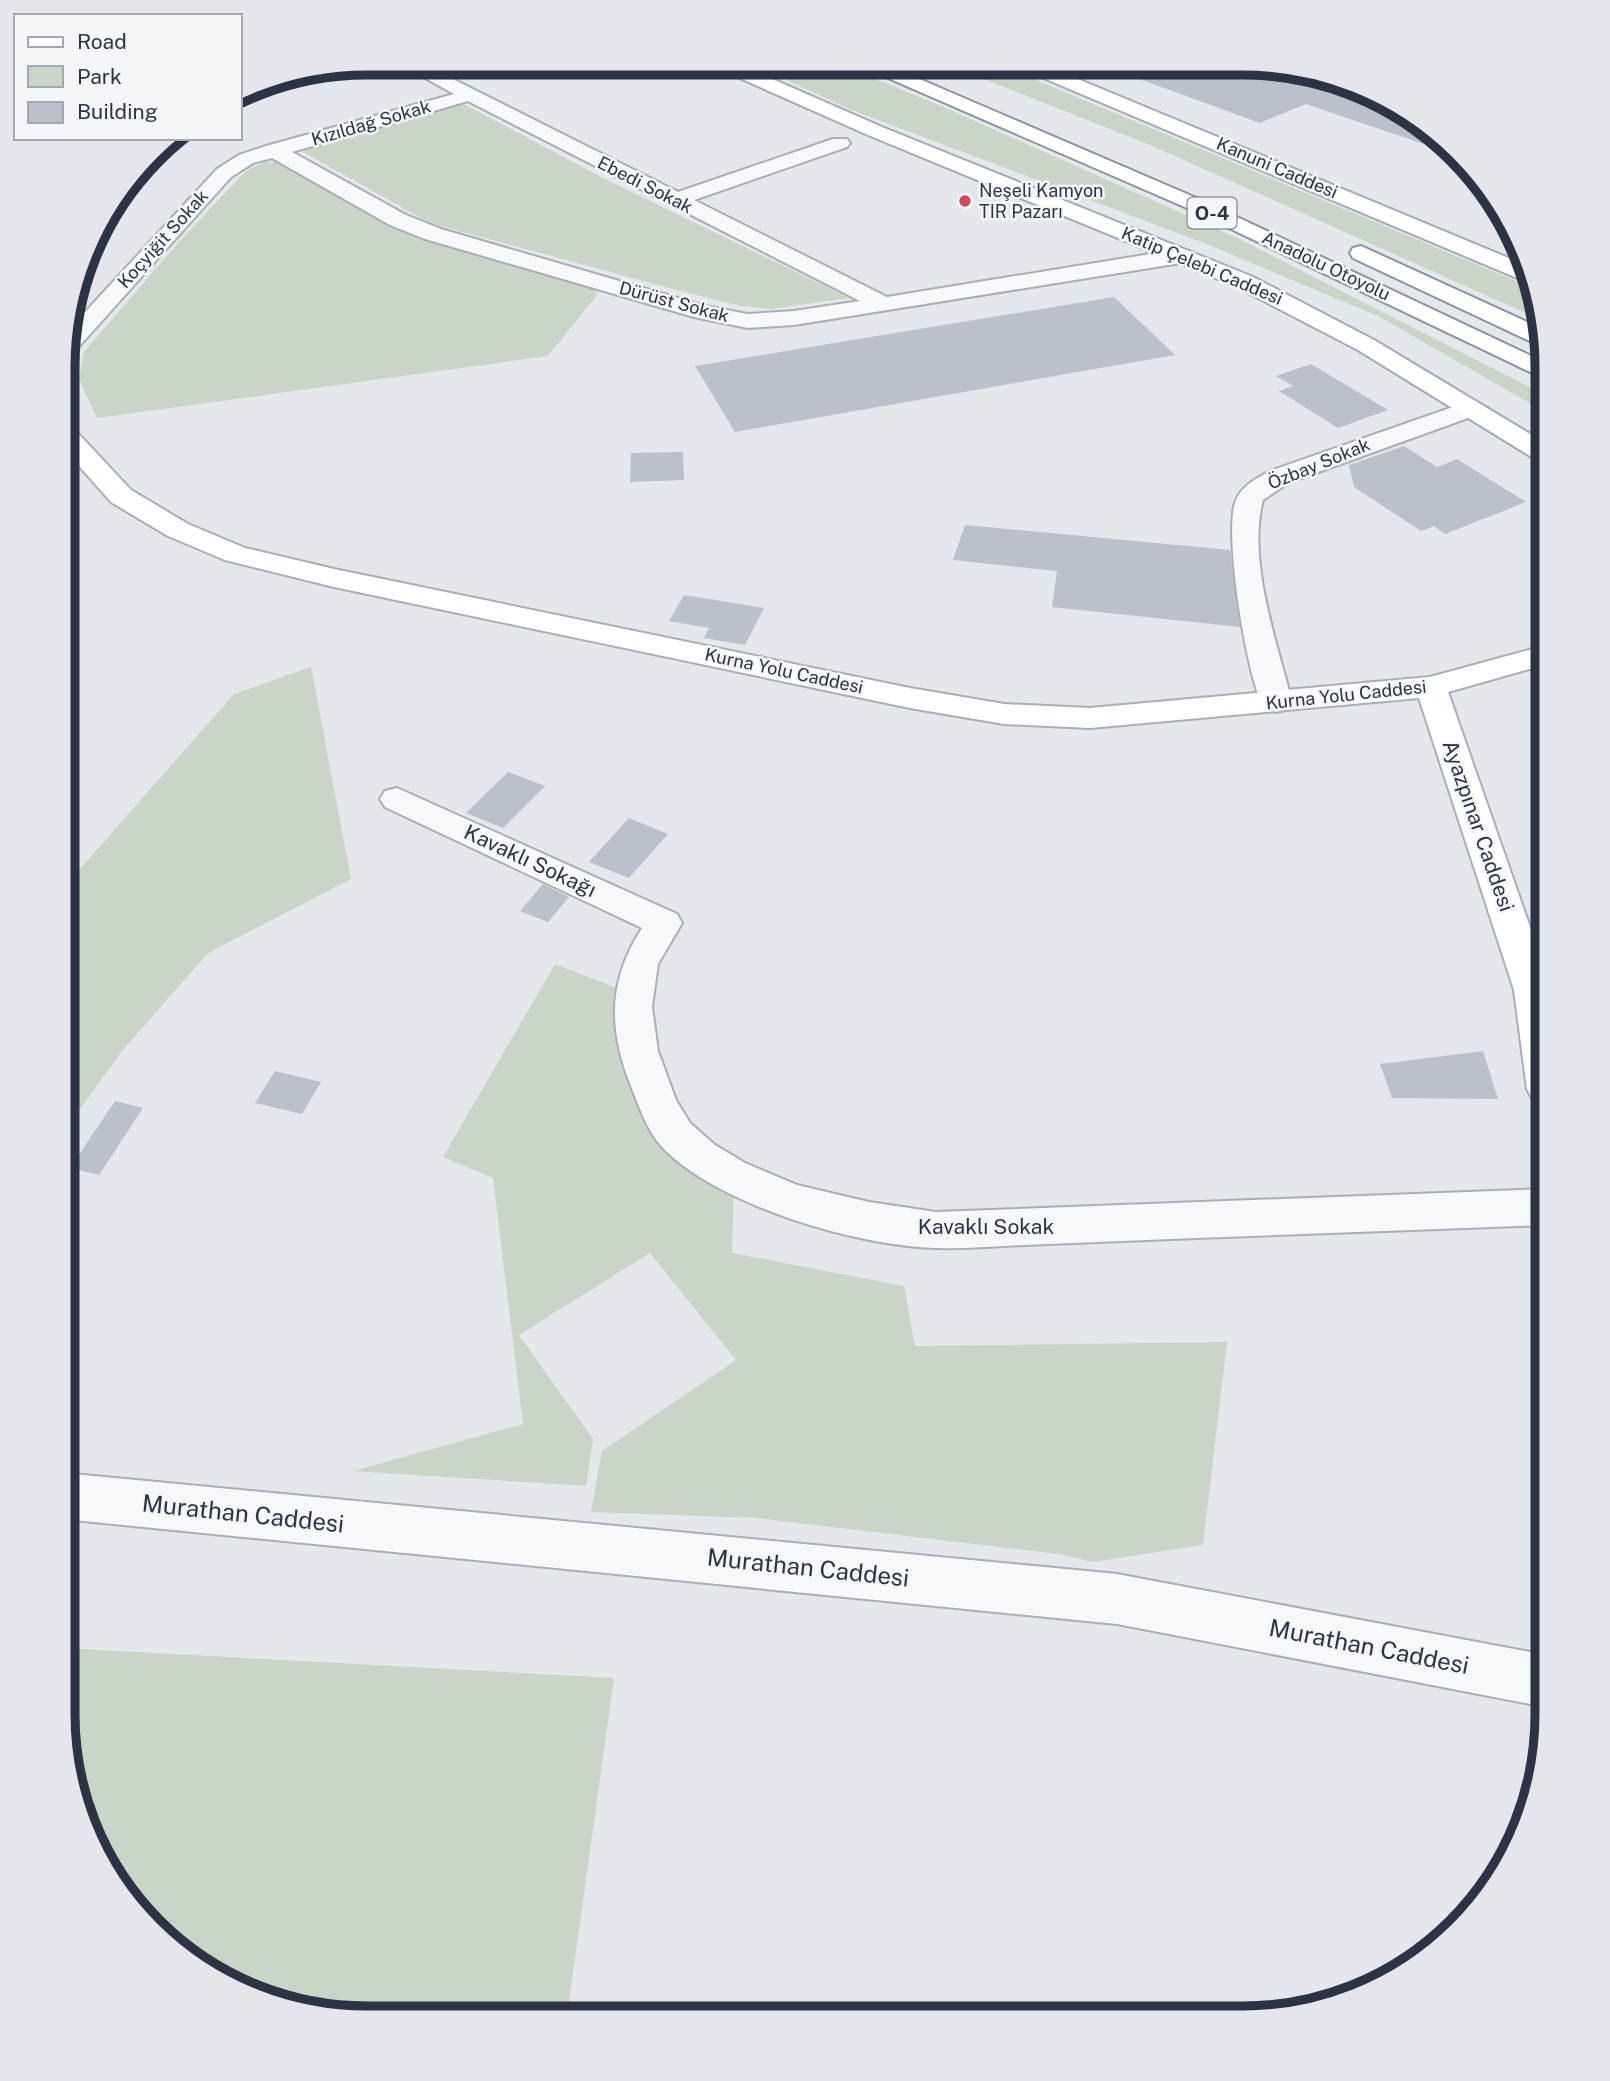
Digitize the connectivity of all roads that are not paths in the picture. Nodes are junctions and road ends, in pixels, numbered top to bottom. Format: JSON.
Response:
{"nodes":[{"id":1,"x":431,"y":75,"type":"edge"},
{"id":2,"x":748,"y":75,"type":"edge"},
{"id":3,"x":896,"y":75,"type":"edge"},
{"id":4,"x":1052,"y":75,"type":"edge"},
{"id":5,"x":470,"y":95,"type":"junction"},
{"id":6,"x":875,"y":131,"type":"junction"},
{"id":7,"x":840,"y":143,"type":"dead end"},
{"id":8,"x":273,"y":150,"type":"junction"},
{"id":9,"x":674,"y":200,"type":"junction"},
{"id":10,"x":1342,"y":245,"type":"dead end"},
{"id":11,"x":1181,"y":256,"type":"junction"},
{"id":12,"x":1518,"y":270,"type":"edge"},
{"id":13,"x":884,"y":304,"type":"junction"},
{"id":14,"x":77,"y":334,"type":"edge"},
{"id":15,"x":1532,"y":334,"type":"edge"},
{"id":16,"x":1535,"y":367,"type":"edge"},
{"id":17,"x":1470,"y":408,"type":"junction"},
{"id":18,"x":1535,"y":423,"type":"edge"},
{"id":19,"x":75,"y":445,"type":"edge"},
{"id":20,"x":1535,"y":448,"type":"edge"},
{"id":21,"x":1535,"y":657,"type":"edge"},
{"id":22,"x":1431,"y":687,"type":"junction"},
{"id":23,"x":1276,"y":702,"type":"junction"},
{"id":24,"x":397,"y":799,"type":"dead end"},
{"id":25,"x":664,"y":923,"type":"joint"},
{"id":26,"x":1535,"y":1004,"type":"edge"},
{"id":27,"x":1535,"y":1207,"type":"edge"},
{"id":28,"x":75,"y":1497,"type":"edge"},
{"id":29,"x":1535,"y":1679,"type":"edge"}],
"edges":[{"from":1,"to":5,"type":"street","name":"Ebedi Sokak"},
{"from":2,"to":6,"type":"main road","name":"Katip Çelebi Caddesi"},
{"from":3,"to":16,"type":"main road","name":"Anadolu Otoyolu","number":"O-4"},
{"from":4,"to":12,"type":"main road","name":"Kanuni Caddesi"},
{"from":5,"to":8,"type":"street","name":"Kızıldağ Sokak"},
{"from":5,"to":9,"type":"street","name":"Ebedi Sokak"},
{"from":6,"to":11,"type":"main road","name":"Katip Çelebi Caddesi"},
{"from":6,"to":18,"type":"main road"},
{"from":7,"to":9,"type":"street"},
{"from":8,"to":13,"type":"street","name":"Dürüst Sokak"},
{"from":8,"to":14,"type":"street","name":"Koçyiğit Sokak"},
{"from":9,"to":13,"type":"street","name":"Ebedi Sokak"},
{"from":10,"to":15,"type":"main road","name":"Anadolu Otoyolu"},
{"from":11,"to":13,"type":"street","name":"Dürüst Sokak"},
{"from":11,"to":17,"type":"main road","name":"Katip Çelebi Caddesi"},
{"from":17,"to":20,"type":"main road","name":"Katip Çelebi Caddesi"},
{"from":17,"to":23,"type":"street","name":"Özbay Sokak"},
{"from":19,"to":23,"type":"main road","name":"Kurna Yolu Caddesi"},
{"from":21,"to":22,"type":"main road","name":"Kurna Yolu Caddesi"},
{"from":22,"to":23,"type":"main road","name":"Kurna Yolu Caddesi"},
{"from":22,"to":26,"type":"main road","name":"Ayazpınar Caddesi"},
{"from":24,"to":25,"type":"street","name":"Kavaklı Sokağı"},
{"from":25,"to":27,"type":"street","name":"Kavaklı Sokak"},
{"from":28,"to":29,"type":"street","name":"Murathan Caddesi"}]}
